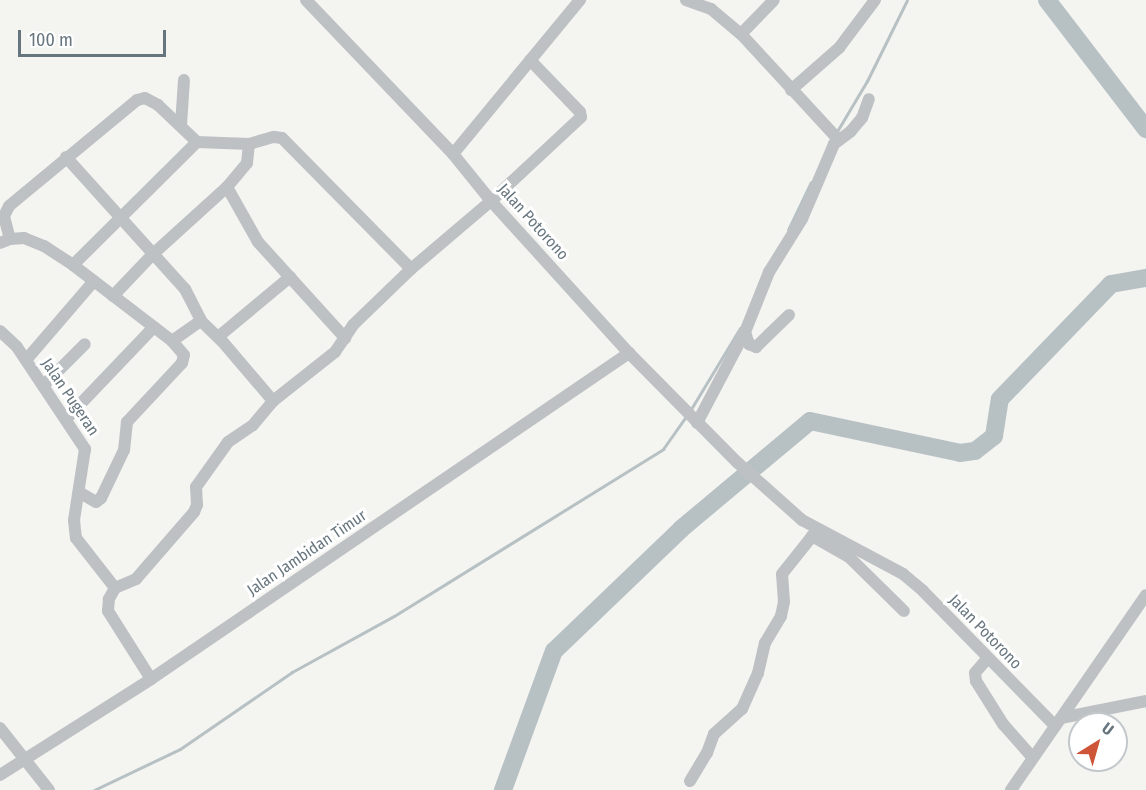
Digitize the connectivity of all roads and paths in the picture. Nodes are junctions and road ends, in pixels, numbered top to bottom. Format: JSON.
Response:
{"nodes":[{"id":1,"x":306,"y":0,"type":"edge"},
{"id":2,"x":580,"y":0,"type":"edge"},
{"id":3,"x":774,"y":0,"type":"edge"},
{"id":4,"x":875,"y":0,"type":"edge"},
{"id":5,"x":694,"y":1,"type":"edge"},
{"id":6,"x":741,"y":34,"type":"junction"},
{"id":7,"x":530,"y":60,"type":"junction"},
{"id":8,"x":184,"y":80,"type":"dead end"},
{"id":9,"x":791,"y":90,"type":"junction"},
{"id":10,"x":869,"y":99,"type":"dead end"},
{"id":11,"x":181,"y":125,"type":"junction"},
{"id":12,"x":836,"y":137,"type":"junction"},
{"id":13,"x":197,"y":142,"type":"junction"},
{"id":14,"x":249,"y":144,"type":"junction"},
{"id":15,"x":453,"y":154,"type":"junction"},
{"id":16,"x":66,"y":157,"type":"junction"},
{"id":17,"x":227,"y":187,"type":"junction"},
{"id":18,"x":491,"y":201,"type":"junction"},
{"id":19,"x":122,"y":218,"type":"junction"},
{"id":20,"x":5,"y":241,"type":"edge"},
{"id":21,"x":152,"y":255,"type":"junction"},
{"id":22,"x":73,"y":265,"type":"junction"},
{"id":23,"x":411,"y":269,"type":"junction"},
{"id":24,"x":290,"y":277,"type":"junction"},
{"id":25,"x":94,"y":281,"type":"junction"},
{"id":26,"x":113,"y":296,"type":"junction"},
{"id":27,"x":789,"y":315,"type":"dead end"},
{"id":28,"x":201,"y":321,"type":"junction"},
{"id":29,"x":154,"y":327,"type":"junction"},
{"id":30,"x":0,"y":331,"type":"edge"},
{"id":31,"x":745,"y":332,"type":"junction"},
{"id":32,"x":219,"y":337,"type":"junction"},
{"id":33,"x":345,"y":338,"type":"junction"},
{"id":34,"x":172,"y":341,"type":"junction"},
{"id":35,"x":85,"y":344,"type":"dead end"},
{"id":36,"x":629,"y":353,"type":"junction"},
{"id":37,"x":26,"y":360,"type":"junction"},
{"id":38,"x":43,"y":386,"type":"junction"},
{"id":39,"x":273,"y":402,"type":"junction"},
{"id":40,"x":66,"y":419,"type":"junction"},
{"id":41,"x":694,"y":420,"type":"junction"},
{"id":42,"x":79,"y":492,"type":"junction"},
{"id":43,"x":815,"y":533,"type":"junction"},
{"id":44,"x":115,"y":588,"type":"junction"},
{"id":45,"x":1146,"y":595,"type":"edge"},
{"id":46,"x":904,"y":611,"type":"dead end"},
{"id":47,"x":987,"y":659,"type":"junction"},
{"id":48,"x":151,"y":679,"type":"junction"},
{"id":49,"x":1146,"y":701,"type":"edge"},
{"id":50,"x":1058,"y":722,"type":"junction"},
{"id":51,"x":0,"y":728,"type":"edge"},
{"id":52,"x":1033,"y":758,"type":"junction"},
{"id":53,"x":25,"y":760,"type":"junction"},
{"id":54,"x":0,"y":775,"type":"edge"},
{"id":55,"x":690,"y":781,"type":"dead end"},
{"id":56,"x":49,"y":790,"type":"edge"},
{"id":57,"x":1011,"y":790,"type":"edge"}],
"edges":[{"from":1,"to":15,"type":"street","name":"Jalan Potorono"},
{"from":2,"to":7,"type":"street"},
{"from":3,"to":6,"type":"street"},
{"from":4,"to":9,"type":"street"},
{"from":5,"to":6,"type":"street"},
{"from":6,"to":9,"type":"street"},
{"from":7,"to":15,"type":"street"},
{"from":7,"to":18,"type":"street"},
{"from":8,"to":11,"type":"street"},
{"from":9,"to":12,"type":"street"},
{"from":10,"to":12,"type":"street"},
{"from":11,"to":13,"type":"street"},
{"from":11,"to":16,"type":"street"},
{"from":12,"to":31,"type":"street"},
{"from":13,"to":14,"type":"street"},
{"from":13,"to":19,"type":"street"},
{"from":14,"to":17,"type":"street"},
{"from":14,"to":23,"type":"street"},
{"from":15,"to":18,"type":"street","name":"Jalan Potorono"},
{"from":16,"to":19,"type":"street"},
{"from":16,"to":20,"type":"street"},
{"from":17,"to":21,"type":"street"},
{"from":17,"to":24,"type":"street"},
{"from":18,"to":23,"type":"street"},
{"from":18,"to":36,"type":"street","name":"Jalan Potorono"},
{"from":19,"to":21,"type":"street"},
{"from":19,"to":22,"type":"street"},
{"from":20,"to":22,"type":"street"},
{"from":21,"to":26,"type":"street"},
{"from":21,"to":28,"type":"street"},
{"from":22,"to":25,"type":"street"},
{"from":23,"to":33,"type":"street"},
{"from":24,"to":32,"type":"street"},
{"from":24,"to":33,"type":"street"},
{"from":25,"to":26,"type":"street"},
{"from":25,"to":37,"type":"street"},
{"from":26,"to":29,"type":"street"},
{"from":27,"to":31,"type":"street"},
{"from":28,"to":32,"type":"street"},
{"from":28,"to":34,"type":"street"},
{"from":29,"to":34,"type":"street"},
{"from":29,"to":40,"type":"street"},
{"from":30,"to":37,"type":"street","name":"Jalan Pugeran"},
{"from":31,"to":41,"type":"street"},
{"from":32,"to":39,"type":"street"},
{"from":33,"to":39,"type":"street"},
{"from":34,"to":42,"type":"street"},
{"from":35,"to":38,"type":"street"},
{"from":36,"to":41,"type":"street","name":"Jalan Potorono"},
{"from":36,"to":48,"type":"street","name":"Jalan Jambidan Timur"},
{"from":37,"to":38,"type":"street","name":"Jalan Pugeran"},
{"from":38,"to":40,"type":"street","name":"Jalan Pugeran"},
{"from":39,"to":44,"type":"street"},
{"from":40,"to":42,"type":"street","name":"Jalan Pugeran"},
{"from":41,"to":43,"type":"street","name":"Jalan Potorono"},
{"from":42,"to":44,"type":"street","name":"Jalan Pugeran"},
{"from":43,"to":46,"type":"street"},
{"from":43,"to":47,"type":"street","name":"Jalan Potorono"},
{"from":43,"to":55,"type":"street"},
{"from":44,"to":48,"type":"street"},
{"from":45,"to":50,"type":"street"},
{"from":47,"to":50,"type":"street","name":"Jalan Potorono"},
{"from":47,"to":52,"type":"street"},
{"from":48,"to":53,"type":"street","name":"Jalan Jambidan Timur"},
{"from":49,"to":50,"type":"street"},
{"from":50,"to":52,"type":"street"},
{"from":51,"to":53,"type":"street"},
{"from":52,"to":57,"type":"street"},
{"from":53,"to":54,"type":"street","name":"Jalan Jambidan Timur"},
{"from":53,"to":56,"type":"street"}]}
